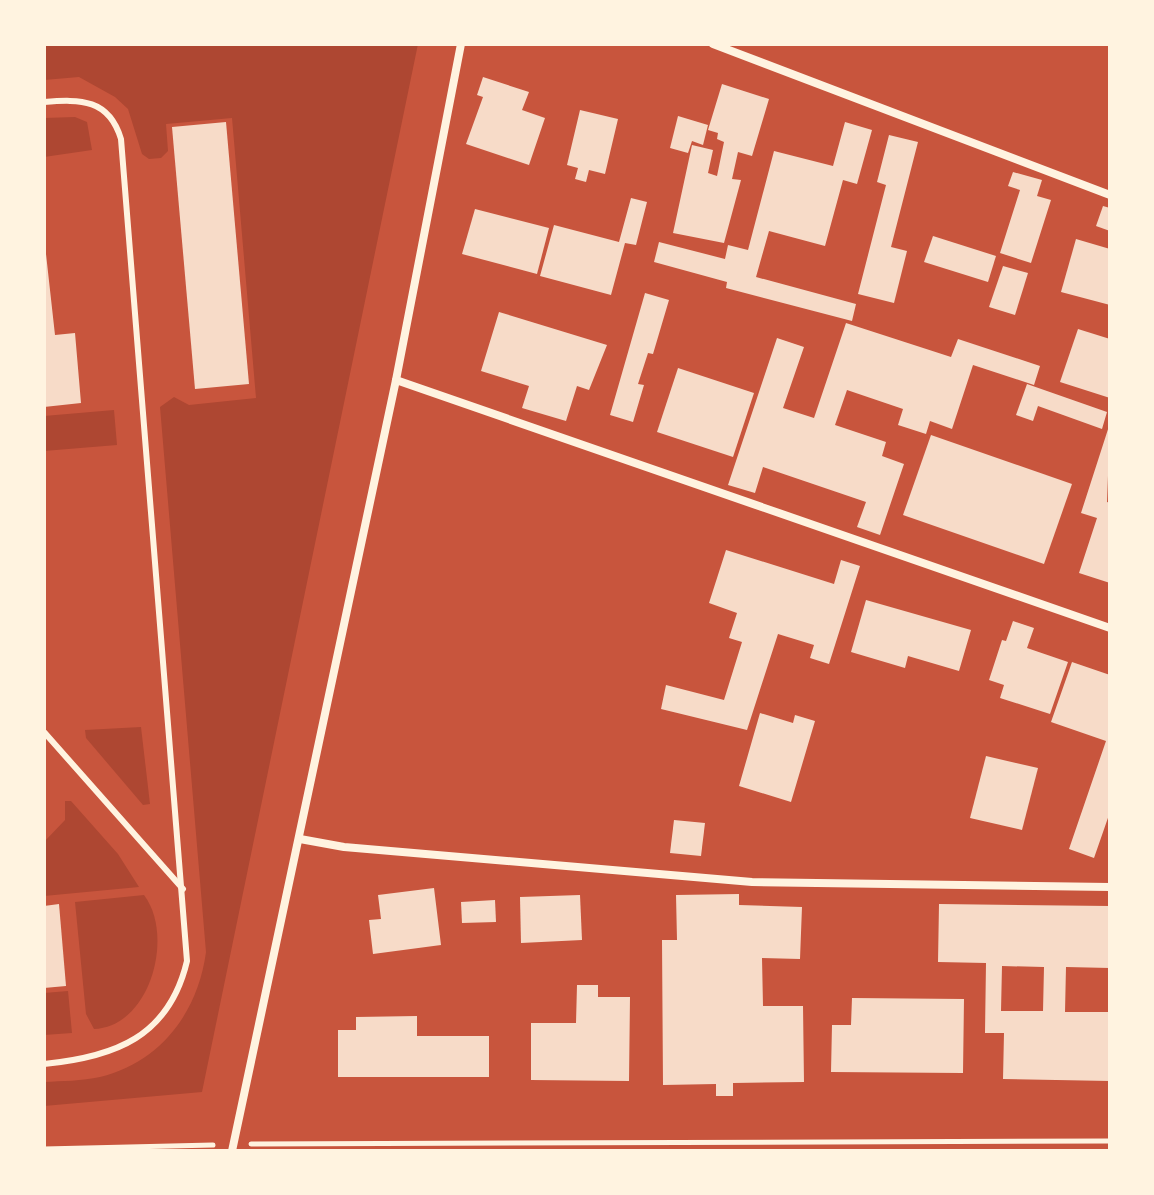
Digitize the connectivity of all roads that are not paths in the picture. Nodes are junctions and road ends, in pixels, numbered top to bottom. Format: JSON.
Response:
{"nodes":[{"id":1,"x":461,"y":44,"type":"edge"},
{"id":2,"x":713,"y":44,"type":"edge"},
{"id":3,"x":44,"y":102,"type":"edge"},
{"id":4,"x":1110,"y":195,"type":"edge"},
{"id":5,"x":396,"y":380,"type":"junction"},
{"id":6,"x":1110,"y":628,"type":"edge"},
{"id":7,"x":44,"y":732,"type":"edge"},
{"id":8,"x":300,"y":839,"type":"junction"},
{"id":9,"x":1110,"y":887,"type":"edge"},
{"id":10,"x":183,"y":889,"type":"junction"},
{"id":11,"x":44,"y":1064,"type":"edge"},
{"id":12,"x":232,"y":1148,"type":"edge"}],
"edges":[{"from":1,"to":5,"type":"street"},
{"from":2,"to":4,"type":"street"},
{"from":3,"to":10,"type":"lane"},
{"from":5,"to":6,"type":"street"},
{"from":5,"to":8,"type":"street"},
{"from":7,"to":10,"type":"lane"},
{"from":8,"to":9,"type":"street"},
{"from":8,"to":12,"type":"street"},
{"from":10,"to":11,"type":"lane"}]}
